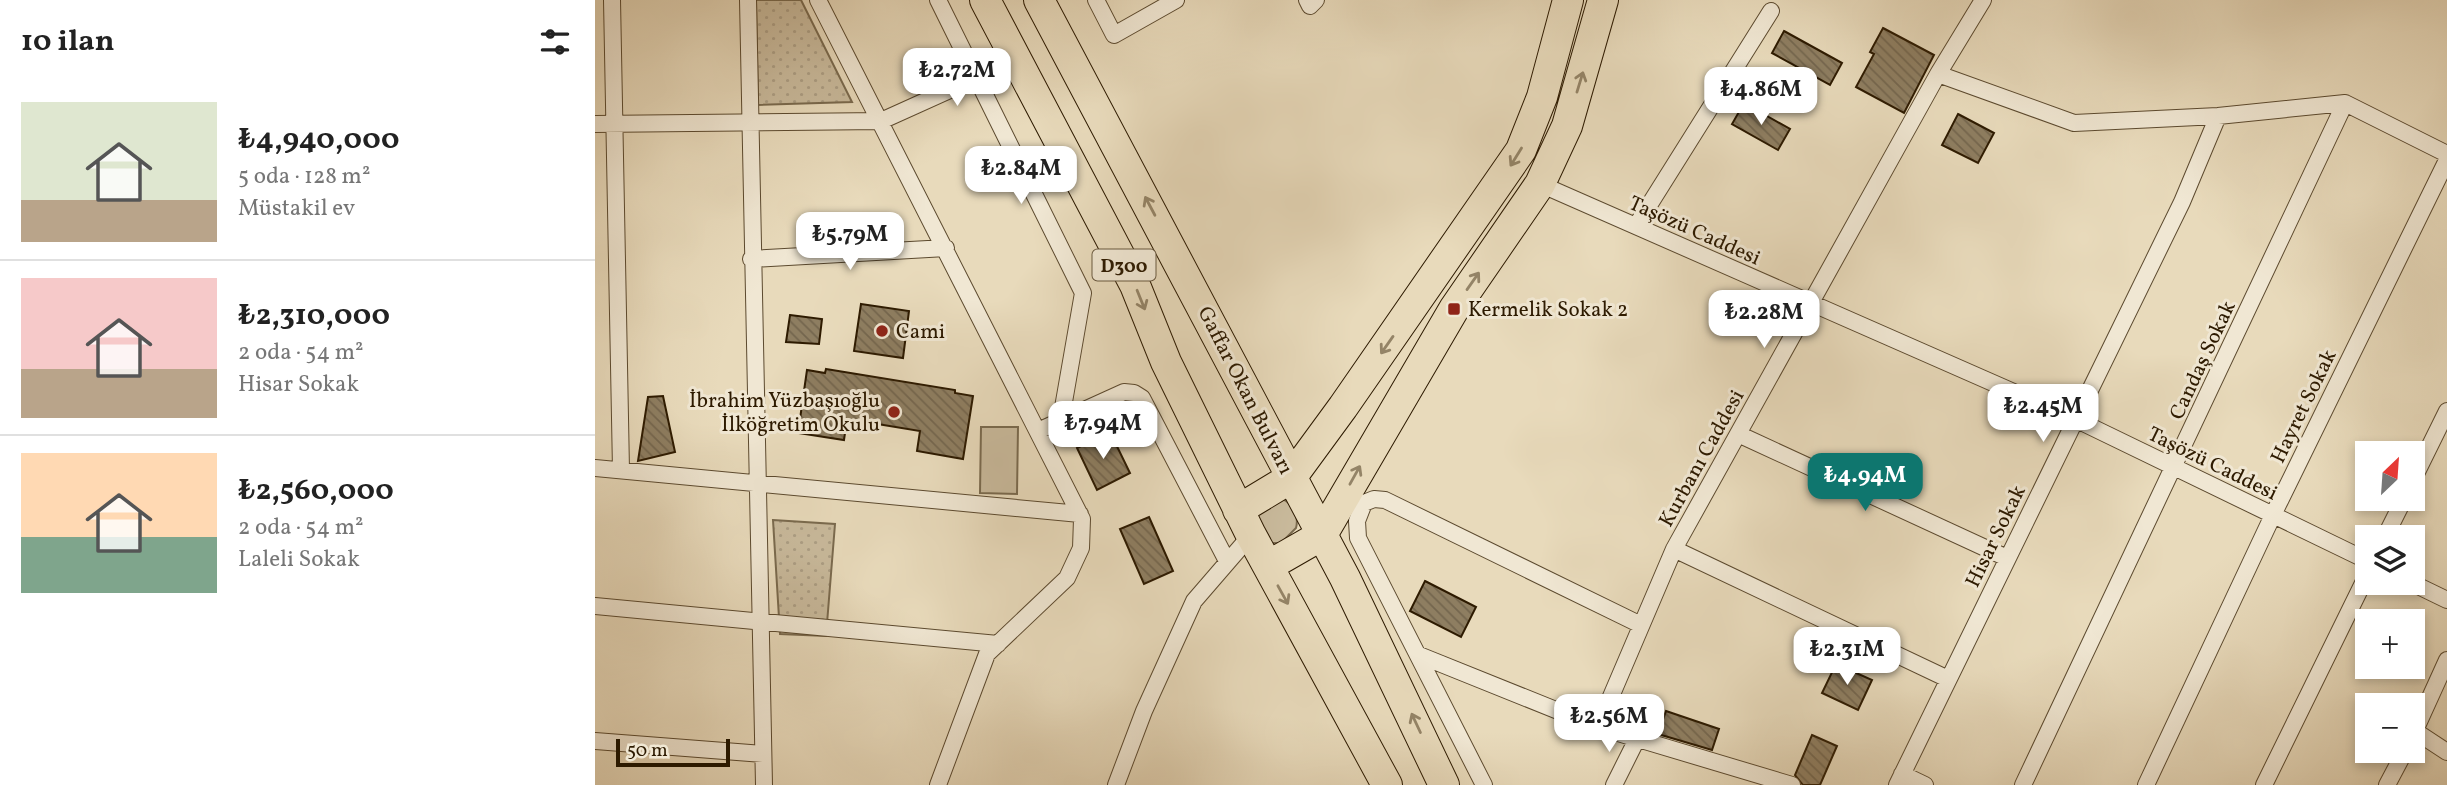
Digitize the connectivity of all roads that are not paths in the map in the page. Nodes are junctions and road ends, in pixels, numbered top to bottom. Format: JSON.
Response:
{"nodes":[{"id":1,"x":612,"y":0,"type":"edge"},
{"id":2,"x":748,"y":0,"type":"edge"},
{"id":3,"x":818,"y":0,"type":"edge"},
{"id":4,"x":938,"y":0,"type":"edge"},
{"id":5,"x":985,"y":0,"type":"edge"},
{"id":6,"x":1039,"y":0,"type":"edge"},
{"id":7,"x":1096,"y":0,"type":"edge"},
{"id":8,"x":1176,"y":0,"type":"edge"},
{"id":9,"x":1568,"y":0,"type":"edge"},
{"id":10,"x":1603,"y":0,"type":"edge"},
{"id":11,"x":1983,"y":0,"type":"edge"},
{"id":12,"x":1771,"y":11,"type":"dead end"},
{"id":13,"x":1016,"y":60,"type":"junction"},
{"id":14,"x":1938,"y":74,"type":"junction"},
{"id":15,"x":979,"y":78,"type":"junction"},
{"id":16,"x":2345,"y":103,"type":"junction"},
{"id":17,"x":2218,"y":116,"type":"junction"},
{"id":18,"x":881,"y":121,"type":"junction"},
{"id":19,"x":750,"y":122,"type":"junction"},
{"id":20,"x":595,"y":124,"type":"edge"},
{"id":21,"x":614,"y":124,"type":"junction"},
{"id":22,"x":2447,"y":154,"type":"edge"},
{"id":23,"x":2447,"y":160,"type":"edge"},
{"id":24,"x":1540,"y":184,"type":"junction"},
{"id":25,"x":1636,"y":226,"type":"junction"},
{"id":26,"x":946,"y":248,"type":"junction"},
{"id":27,"x":751,"y":259,"type":"junction"},
{"id":28,"x":1811,"y":305,"type":"junction"},
{"id":29,"x":2447,"y":411,"type":"edge"},
{"id":30,"x":1061,"y":419,"type":"junction"},
{"id":31,"x":2075,"y":419,"type":"junction"},
{"id":32,"x":1038,"y":431,"type":"junction"},
{"id":33,"x":1738,"y":434,"type":"junction"},
{"id":34,"x":2425,"y":456,"type":"edge"},
{"id":35,"x":595,"y":468,"type":"edge"},
{"id":36,"x":2175,"y":468,"type":"junction"},
{"id":37,"x":621,"y":470,"type":"junction"},
{"id":38,"x":1291,"y":478,"type":"junction"},
{"id":39,"x":757,"y":484,"type":"junction"},
{"id":40,"x":1080,"y":514,"type":"junction"},
{"id":41,"x":2273,"y":515,"type":"junction"},
{"id":42,"x":1245,"y":523,"type":"junction"},
{"id":43,"x":1322,"y":535,"type":"junction"},
{"id":44,"x":1674,"y":549,"type":"junction"},
{"id":45,"x":2355,"y":555,"type":"edge"},
{"id":46,"x":2007,"y":558,"type":"junction"},
{"id":47,"x":1227,"y":561,"type":"junction"},
{"id":48,"x":1268,"y":566,"type":"junction"},
{"id":49,"x":2425,"y":589,"type":"edge"},
{"id":50,"x":2357,"y":595,"type":"edge"},
{"id":51,"x":2447,"y":600,"type":"edge"},
{"id":52,"x":595,"y":606,"type":"edge"},
{"id":53,"x":759,"y":623,"type":"junction"},
{"id":54,"x":1641,"y":625,"type":"junction"},
{"id":55,"x":998,"y":644,"type":"junction"},
{"id":56,"x":1419,"y":655,"type":"junction"},
{"id":57,"x":2447,"y":660,"type":"edge"},
{"id":58,"x":1948,"y":679,"type":"junction"},
{"id":59,"x":2425,"y":709,"type":"edge"},
{"id":60,"x":1598,"y":727,"type":"junction"},
{"id":61,"x":1637,"y":739,"type":"junction"},
{"id":62,"x":2425,"y":739,"type":"edge"},
{"id":63,"x":595,"y":741,"type":"edge"},
{"id":64,"x":2447,"y":752,"type":"edge"},
{"id":65,"x":763,"y":754,"type":"junction"},
{"id":66,"x":2399,"y":763,"type":"edge"},
{"id":67,"x":1899,"y":780,"type":"edge"},
{"id":68,"x":764,"y":785,"type":"edge"},
{"id":69,"x":938,"y":785,"type":"edge"},
{"id":70,"x":1116,"y":785,"type":"edge"},
{"id":71,"x":1387,"y":785,"type":"edge"},
{"id":72,"x":1444,"y":785,"type":"edge"},
{"id":73,"x":1484,"y":785,"type":"edge"},
{"id":74,"x":1614,"y":785,"type":"edge"},
{"id":75,"x":1792,"y":785,"type":"edge"},
{"id":76,"x":1925,"y":785,"type":"edge"},
{"id":77,"x":2023,"y":785,"type":"edge"},
{"id":78,"x":2146,"y":785,"type":"edge"},
{"id":79,"x":2264,"y":785,"type":"edge"},
{"id":80,"x":2387,"y":785,"type":"edge"}],
"edges":[{"from":1,"to":21,"type":"street"},
{"from":2,"to":19,"type":"street"},
{"from":3,"to":18,"type":"street"},
{"from":4,"to":15,"type":"street"},
{"from":5,"to":13,"type":"highway","number":"D300"},
{"from":38,"to":6,"type":"highway","name":"Gaffar Okan Bulvarı","number":"D300","one_way":true},
{"from":7,"to":8,"type":"street"},
{"from":9,"to":38,"type":"highway","one_way":true},
{"from":24,"to":10,"type":"highway","one_way":true},
{"from":11,"to":14,"type":"street","name":"Kurbanı Caddesi"},
{"from":12,"to":25,"type":"street"},
{"from":13,"to":15,"type":"street"},
{"from":13,"to":42,"type":"highway","number":"D300","one_way":true},
{"from":14,"to":17,"type":"street"},
{"from":14,"to":28,"type":"street","name":"Kurbanı Caddesi"},
{"from":15,"to":18,"type":"street"},
{"from":15,"to":30,"type":"street"},
{"from":16,"to":17,"type":"street"},
{"from":16,"to":22,"type":"street"},
{"from":16,"to":36,"type":"street","name":"Candaş Sokak"},
{"from":17,"to":31,"type":"street","name":"Hisar Sokak"},
{"from":18,"to":19,"type":"street"},
{"from":18,"to":26,"type":"street"},
{"from":19,"to":21,"type":"street"},
{"from":19,"to":27,"type":"street"},
{"from":20,"to":21,"type":"street"},
{"from":21,"to":37,"type":"street"},
{"from":23,"to":41,"type":"street","name":"Hayret Sokak"},
{"from":24,"to":25,"type":"street","name":"Taşözü Caddesi"},
{"from":43,"to":24,"type":"highway","one_way":true},
{"from":25,"to":28,"type":"street","name":"Taşözü Caddesi"},
{"from":26,"to":27,"type":"street"},
{"from":26,"to":32,"type":"street"},
{"from":27,"to":39,"type":"street"},
{"from":28,"to":31,"type":"street","name":"Taşözü Caddesi"},
{"from":28,"to":33,"type":"street","name":"Kurbanı Caddesi"},
{"from":29,"to":34,"type":"street"},
{"from":30,"to":32,"type":"street"},
{"from":30,"to":47,"type":"street"},
{"from":31,"to":36,"type":"street","name":"Taşözü Caddesi"},
{"from":31,"to":46,"type":"street","name":"Hisar Sokak"},
{"from":32,"to":40,"type":"street"},
{"from":33,"to":44,"type":"street","name":"Kurbanı Caddesi"},
{"from":33,"to":46,"type":"street"},
{"from":35,"to":37,"type":"street"},
{"from":36,"to":41,"type":"street","name":"Taşözü Caddesi"},
{"from":36,"to":77,"type":"street","name":"Candaş Sokak"},
{"from":37,"to":39,"type":"street"},
{"from":38,"to":42,"type":"highway"},
{"from":38,"to":43,"type":"highway","name":"Gaffar Okan Bulvarı","number":"D300"},
{"from":39,"to":40,"type":"street"},
{"from":39,"to":53,"type":"street"},
{"from":40,"to":55,"type":"street"},
{"from":41,"to":45,"type":"street","name":"Taşözü Caddesi"},
{"from":41,"to":78,"type":"street","name":"Hayret Sokak"},
{"from":42,"to":47,"type":"street"},
{"from":42,"to":48,"type":"highway","number":"D300"},
{"from":43,"to":48,"type":"highway"},
{"from":72,"to":43,"type":"highway","name":"Gaffar Okan Bulvarı","number":"D300","one_way":true},
{"from":44,"to":54,"type":"street","name":"Kurbanı Caddesi"},
{"from":44,"to":58,"type":"street"},
{"from":46,"to":58,"type":"street","name":"Hisar Sokak"},
{"from":47,"to":70,"type":"street"},
{"from":48,"to":71,"type":"highway","number":"D300","one_way":true},
{"from":49,"to":51,"type":"street"},
{"from":50,"to":79,"type":"street"},
{"from":52,"to":53,"type":"street"},
{"from":53,"to":55,"type":"street"},
{"from":53,"to":65,"type":"street"},
{"from":54,"to":56,"type":"street"},
{"from":54,"to":60,"type":"street","name":"Kurbanı Caddesi"},
{"from":55,"to":69,"type":"street"},
{"from":56,"to":60,"type":"street"},
{"from":56,"to":73,"type":"street"},
{"from":57,"to":59,"type":"street"},
{"from":58,"to":67,"type":"street","name":"Hisar Sokak"},
{"from":60,"to":61,"type":"street"},
{"from":61,"to":74,"type":"street"},
{"from":61,"to":75,"type":"street"},
{"from":62,"to":64,"type":"street"},
{"from":63,"to":65,"type":"street"},
{"from":65,"to":68,"type":"street"},
{"from":66,"to":80,"type":"street"},
{"from":67,"to":76,"type":"street"}]}
